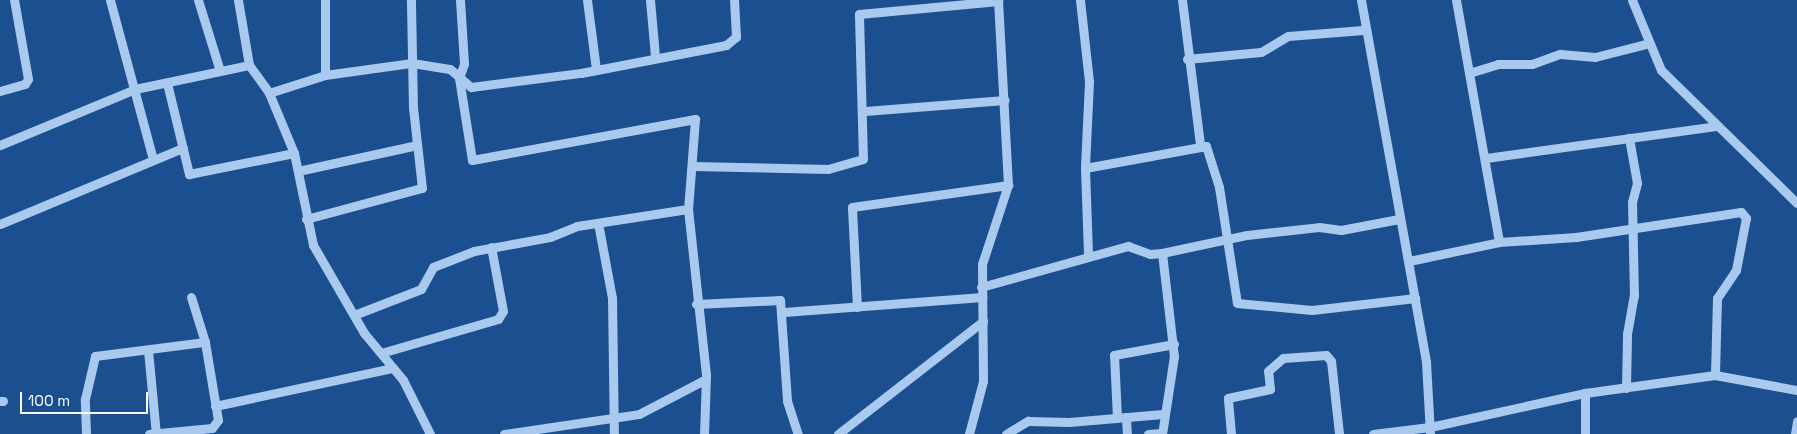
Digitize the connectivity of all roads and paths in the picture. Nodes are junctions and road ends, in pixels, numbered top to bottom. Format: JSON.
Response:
{"nodes":[{"id":1,"x":14,"y":0,"type":"edge"},
{"id":2,"x":110,"y":0,"type":"edge"},
{"id":3,"x":198,"y":0,"type":"edge"},
{"id":4,"x":238,"y":0,"type":"edge"},
{"id":5,"x":325,"y":0,"type":"edge"},
{"id":6,"x":411,"y":0,"type":"edge"},
{"id":7,"x":460,"y":0,"type":"edge"},
{"id":8,"x":588,"y":0,"type":"edge"},
{"id":9,"x":650,"y":0,"type":"edge"},
{"id":10,"x":734,"y":0,"type":"edge"},
{"id":11,"x":998,"y":0,"type":"edge"},
{"id":12,"x":1080,"y":0,"type":"edge"},
{"id":13,"x":1182,"y":0,"type":"edge"},
{"id":14,"x":1361,"y":0,"type":"edge"},
{"id":15,"x":1456,"y":0,"type":"edge"},
{"id":16,"x":1632,"y":0,"type":"edge"},
{"id":17,"x":1363,"y":30,"type":"junction"},
{"id":18,"x":1646,"y":44,"type":"junction"},
{"id":19,"x":655,"y":56,"type":"junction"},
{"id":20,"x":1187,"y":59,"type":"junction"},
{"id":21,"x":412,"y":63,"type":"junction"},
{"id":22,"x":464,"y":64,"type":"junction"},
{"id":23,"x":249,"y":65,"type":"junction"},
{"id":24,"x":450,"y":69,"type":"junction"},
{"id":25,"x":596,"y":69,"type":"junction"},
{"id":26,"x":220,"y":71,"type":"junction"},
{"id":27,"x":1469,"y":73,"type":"junction"},
{"id":28,"x":325,"y":75,"type":"junction"},
{"id":29,"x":459,"y":78,"type":"junction"},
{"id":30,"x":167,"y":83,"type":"junction"},
{"id":31,"x":135,"y":90,"type":"junction"},
{"id":32,"x":0,"y":91,"type":"edge"},
{"id":33,"x":269,"y":93,"type":"junction"},
{"id":34,"x":1005,"y":100,"type":"junction"},
{"id":35,"x":865,"y":111,"type":"junction"},
{"id":36,"x":1716,"y":126,"type":"junction"},
{"id":37,"x":1629,"y":138,"type":"junction"},
{"id":38,"x":0,"y":145,"type":"edge"},
{"id":39,"x":417,"y":145,"type":"junction"},
{"id":40,"x":1200,"y":145,"type":"junction"},
{"id":41,"x":183,"y":148,"type":"junction"},
{"id":42,"x":294,"y":153,"type":"junction"},
{"id":43,"x":1486,"y":158,"type":"junction"},
{"id":44,"x":153,"y":159,"type":"junction"},
{"id":45,"x":693,"y":166,"type":"junction"},
{"id":46,"x":1085,"y":168,"type":"junction"},
{"id":47,"x":298,"y":171,"type":"junction"},
{"id":48,"x":1008,"y":185,"type":"junction"},
{"id":49,"x":1797,"y":203,"type":"edge"},
{"id":50,"x":688,"y":209,"type":"junction"},
{"id":51,"x":306,"y":219,"type":"junction"},
{"id":52,"x":1400,"y":219,"type":"junction"},
{"id":53,"x":598,"y":223,"type":"junction"},
{"id":54,"x":0,"y":224,"type":"edge"},
{"id":55,"x":1632,"y":229,"type":"junction"},
{"id":56,"x":1227,"y":239,"type":"junction"},
{"id":57,"x":1499,"y":242,"type":"junction"},
{"id":58,"x":491,"y":248,"type":"junction"},
{"id":59,"x":1088,"y":253,"type":"junction"},
{"id":60,"x":1162,"y":253,"type":"junction"},
{"id":61,"x":1409,"y":262,"type":"junction"},
{"id":62,"x":981,"y":287,"type":"junction"},
{"id":63,"x":191,"y":297,"type":"dead end"},
{"id":64,"x":982,"y":297,"type":"junction"},
{"id":65,"x":1415,"y":298,"type":"junction"},
{"id":66,"x":696,"y":304,"type":"junction"},
{"id":67,"x":857,"y":307,"type":"junction"},
{"id":68,"x":784,"y":312,"type":"junction"},
{"id":69,"x":354,"y":315,"type":"junction"},
{"id":70,"x":982,"y":321,"type":"junction"},
{"id":71,"x":205,"y":342,"type":"junction"},
{"id":72,"x":1174,"y":344,"type":"junction"},
{"id":73,"x":148,"y":350,"type":"junction"},
{"id":74,"x":382,"y":354,"type":"junction"},
{"id":75,"x":393,"y":368,"type":"junction"},
{"id":76,"x":1714,"y":375,"type":"junction"},
{"id":77,"x":704,"y":380,"type":"junction"},
{"id":78,"x":1626,"y":388,"type":"junction"},
{"id":79,"x":1797,"y":390,"type":"edge"},
{"id":80,"x":1585,"y":392,"type":"junction"},
{"id":81,"x":216,"y":406,"type":"junction"},
{"id":82,"x":1163,"y":414,"type":"junction"},
{"id":83,"x":613,"y":417,"type":"junction"},
{"id":84,"x":1121,"y":417,"type":"junction"},
{"id":85,"x":1797,"y":421,"type":"edge"},
{"id":86,"x":1430,"y":431,"type":"edge"},
{"id":87,"x":1162,"y":433,"type":"edge"},
{"id":88,"x":86,"y":434,"type":"edge"},
{"id":89,"x":149,"y":434,"type":"edge"},
{"id":90,"x":156,"y":434,"type":"edge"},
{"id":91,"x":430,"y":434,"type":"edge"},
{"id":92,"x":504,"y":434,"type":"edge"},
{"id":93,"x":614,"y":434,"type":"edge"},
{"id":94,"x":704,"y":434,"type":"edge"},
{"id":95,"x":798,"y":434,"type":"edge"},
{"id":96,"x":838,"y":434,"type":"edge"},
{"id":97,"x":969,"y":434,"type":"edge"},
{"id":98,"x":1006,"y":434,"type":"edge"},
{"id":99,"x":1127,"y":434,"type":"edge"},
{"id":100,"x":1148,"y":434,"type":"edge"},
{"id":101,"x":1232,"y":434,"type":"edge"},
{"id":102,"x":1339,"y":434,"type":"edge"},
{"id":103,"x":1373,"y":434,"type":"edge"},
{"id":104,"x":1585,"y":434,"type":"edge"},
{"id":105,"x":1795,"y":434,"type":"edge"}],
"edges":[{"from":1,"to":32,"type":"street"},
{"from":2,"to":31,"type":"street"},
{"from":3,"to":26,"type":"street"},
{"from":4,"to":23,"type":"street"},
{"from":5,"to":28,"type":"street"},
{"from":6,"to":21,"type":"street"},
{"from":7,"to":22,"type":"street"},
{"from":8,"to":25,"type":"street"},
{"from":9,"to":19,"type":"street"},
{"from":10,"to":19,"type":"street"},
{"from":11,"to":34,"type":"street"},
{"from":11,"to":35,"type":"street"},
{"from":12,"to":46,"type":"street"},
{"from":13,"to":20,"type":"street"},
{"from":14,"to":17,"type":"street"},
{"from":15,"to":27,"type":"street"},
{"from":16,"to":18,"type":"street"},
{"from":17,"to":20,"type":"street"},
{"from":17,"to":52,"type":"street"},
{"from":18,"to":27,"type":"street"},
{"from":18,"to":36,"type":"street"},
{"from":19,"to":25,"type":"street"},
{"from":20,"to":40,"type":"street"},
{"from":21,"to":24,"type":"street"},
{"from":21,"to":28,"type":"street"},
{"from":21,"to":39,"type":"street"},
{"from":22,"to":24,"type":"street"},
{"from":22,"to":29,"type":"street"},
{"from":23,"to":26,"type":"street"},
{"from":23,"to":33,"type":"street"},
{"from":24,"to":29,"type":"street"},
{"from":25,"to":29,"type":"street"},
{"from":26,"to":30,"type":"street"},
{"from":27,"to":43,"type":"street"},
{"from":28,"to":33,"type":"street"},
{"from":29,"to":45,"type":"street"},
{"from":30,"to":31,"type":"street"},
{"from":30,"to":41,"type":"street"},
{"from":31,"to":38,"type":"street"},
{"from":31,"to":44,"type":"street"},
{"from":33,"to":42,"type":"street"},
{"from":34,"to":35,"type":"street"},
{"from":34,"to":48,"type":"street"},
{"from":35,"to":45,"type":"street"},
{"from":36,"to":37,"type":"street"},
{"from":36,"to":49,"type":"street"},
{"from":37,"to":43,"type":"street"},
{"from":37,"to":55,"type":"street"},
{"from":39,"to":47,"type":"street"},
{"from":39,"to":51,"type":"street"},
{"from":40,"to":46,"type":"street"},
{"from":40,"to":56,"type":"street"},
{"from":41,"to":42,"type":"street"},
{"from":41,"to":44,"type":"street"},
{"from":42,"to":47,"type":"street"},
{"from":43,"to":57,"type":"street"},
{"from":44,"to":54,"type":"street"},
{"from":45,"to":50,"type":"street"},
{"from":46,"to":59,"type":"street"},
{"from":47,"to":51,"type":"street"},
{"from":48,"to":62,"type":"street"},
{"from":48,"to":67,"type":"street"},
{"from":50,"to":53,"type":"street"},
{"from":50,"to":66,"type":"street"},
{"from":51,"to":69,"type":"street"},
{"from":52,"to":56,"type":"street"},
{"from":52,"to":61,"type":"street"},
{"from":53,"to":58,"type":"street"},
{"from":53,"to":83,"type":"street"},
{"from":55,"to":57,"type":"street"},
{"from":55,"to":76,"type":"street"},
{"from":55,"to":78,"type":"street"},
{"from":56,"to":60,"type":"street"},
{"from":56,"to":65,"type":"street"},
{"from":57,"to":61,"type":"street"},
{"from":58,"to":69,"type":"street"},
{"from":58,"to":74,"type":"street"},
{"from":59,"to":60,"type":"street"},
{"from":59,"to":62,"type":"street"},
{"from":60,"to":72,"type":"street"},
{"from":61,"to":65,"type":"street"},
{"from":62,"to":64,"type":"street"},
{"from":63,"to":71,"type":"street"},
{"from":64,"to":67,"type":"street"},
{"from":64,"to":70,"type":"street"},
{"from":65,"to":86,"type":"street"},
{"from":66,"to":68,"type":"street"},
{"from":66,"to":77,"type":"street"},
{"from":67,"to":68,"type":"street"},
{"from":68,"to":95,"type":"street"},
{"from":69,"to":74,"type":"street"},
{"from":70,"to":96,"type":"street"},
{"from":70,"to":97,"type":"street"},
{"from":71,"to":73,"type":"street"},
{"from":71,"to":81,"type":"street"},
{"from":72,"to":82,"type":"street"},
{"from":72,"to":84,"type":"street"},
{"from":73,"to":88,"type":"street"},
{"from":73,"to":90,"type":"street"},
{"from":74,"to":75,"type":"street"},
{"from":75,"to":81,"type":"street"},
{"from":75,"to":91,"type":"street"},
{"from":76,"to":78,"type":"street"},
{"from":76,"to":79,"type":"street"},
{"from":77,"to":83,"type":"street"},
{"from":77,"to":94,"type":"street"},
{"from":78,"to":80,"type":"street"},
{"from":80,"to":86,"type":"street"},
{"from":80,"to":104,"type":"street"},
{"from":81,"to":90,"type":"street"},
{"from":82,"to":84,"type":"street"},
{"from":82,"to":87,"type":"street"},
{"from":83,"to":92,"type":"street"},
{"from":83,"to":93,"type":"street"},
{"from":84,"to":98,"type":"street"},
{"from":84,"to":99,"type":"street"},
{"from":85,"to":105,"type":"street"},
{"from":86,"to":103,"type":"street"},
{"from":87,"to":100,"type":"street"},
{"from":89,"to":90,"type":"street"},
{"from":101,"to":102,"type":"street"}]}
